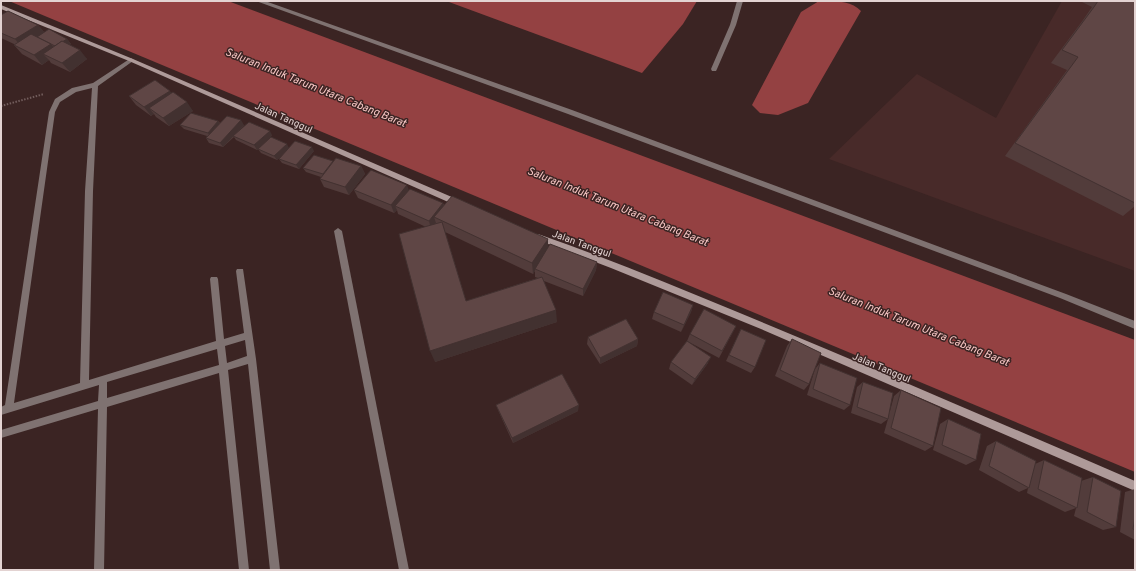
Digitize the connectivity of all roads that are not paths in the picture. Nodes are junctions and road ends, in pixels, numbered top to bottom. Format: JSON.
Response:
{"nodes":[{"id":1,"x":259,"y":1,"type":"edge"},
{"id":2,"x":740,"y":1,"type":"edge"},
{"id":3,"x":1,"y":7,"type":"edge"},
{"id":4,"x":131,"y":60,"type":"junction"},
{"id":5,"x":714,"y":69,"type":"dead end"},
{"id":6,"x":95,"y":85,"type":"junction"},
{"id":7,"x":464,"y":206,"type":"edge"},
{"id":8,"x":338,"y":231,"type":"dead end"},
{"id":9,"x":531,"y":234,"type":"edge"},
{"id":10,"x":240,"y":271,"type":"dead end"},
{"id":11,"x":214,"y":279,"type":"dead end"},
{"id":12,"x":1135,"y":325,"type":"edge"},
{"id":13,"x":249,"y":335,"type":"junction"},
{"id":14,"x":221,"y":344,"type":"junction"},
{"id":15,"x":252,"y":359,"type":"junction"},
{"id":16,"x":224,"y":367,"type":"junction"},
{"id":17,"x":103,"y":380,"type":"junction"},
{"id":18,"x":84,"y":386,"type":"junction"},
{"id":19,"x":102,"y":402,"type":"junction"},
{"id":20,"x":5,"y":410,"type":"edge"},
{"id":21,"x":1,"y":434,"type":"edge"},
{"id":22,"x":1135,"y":486,"type":"edge"},
{"id":23,"x":99,"y":570,"type":"edge"},
{"id":24,"x":244,"y":570,"type":"edge"},
{"id":25,"x":275,"y":570,"type":"edge"},
{"id":26,"x":404,"y":570,"type":"edge"}],
"edges":[{"from":1,"to":12,"type":"street"},
{"from":2,"to":5,"type":"street"},
{"from":3,"to":4,"type":"street","name":"Jalan Tanggul"},
{"from":4,"to":6,"type":"street"},
{"from":4,"to":7,"type":"street","name":"Jalan Tanggul"},
{"from":6,"to":18,"type":"street"},
{"from":6,"to":20,"type":"street"},
{"from":8,"to":26,"type":"street"},
{"from":9,"to":22,"type":"street","name":"Jalan Tanggul"},
{"from":10,"to":13,"type":"street"},
{"from":11,"to":14,"type":"street"},
{"from":13,"to":14,"type":"street"},
{"from":13,"to":15,"type":"street"},
{"from":14,"to":16,"type":"street"},
{"from":14,"to":17,"type":"street"},
{"from":15,"to":16,"type":"street"},
{"from":15,"to":25,"type":"street"},
{"from":16,"to":19,"type":"street"},
{"from":16,"to":24,"type":"street"},
{"from":17,"to":18,"type":"street"},
{"from":17,"to":19,"type":"street"},
{"from":18,"to":20,"type":"street"},
{"from":19,"to":21,"type":"street"},
{"from":19,"to":23,"type":"street"}]}
